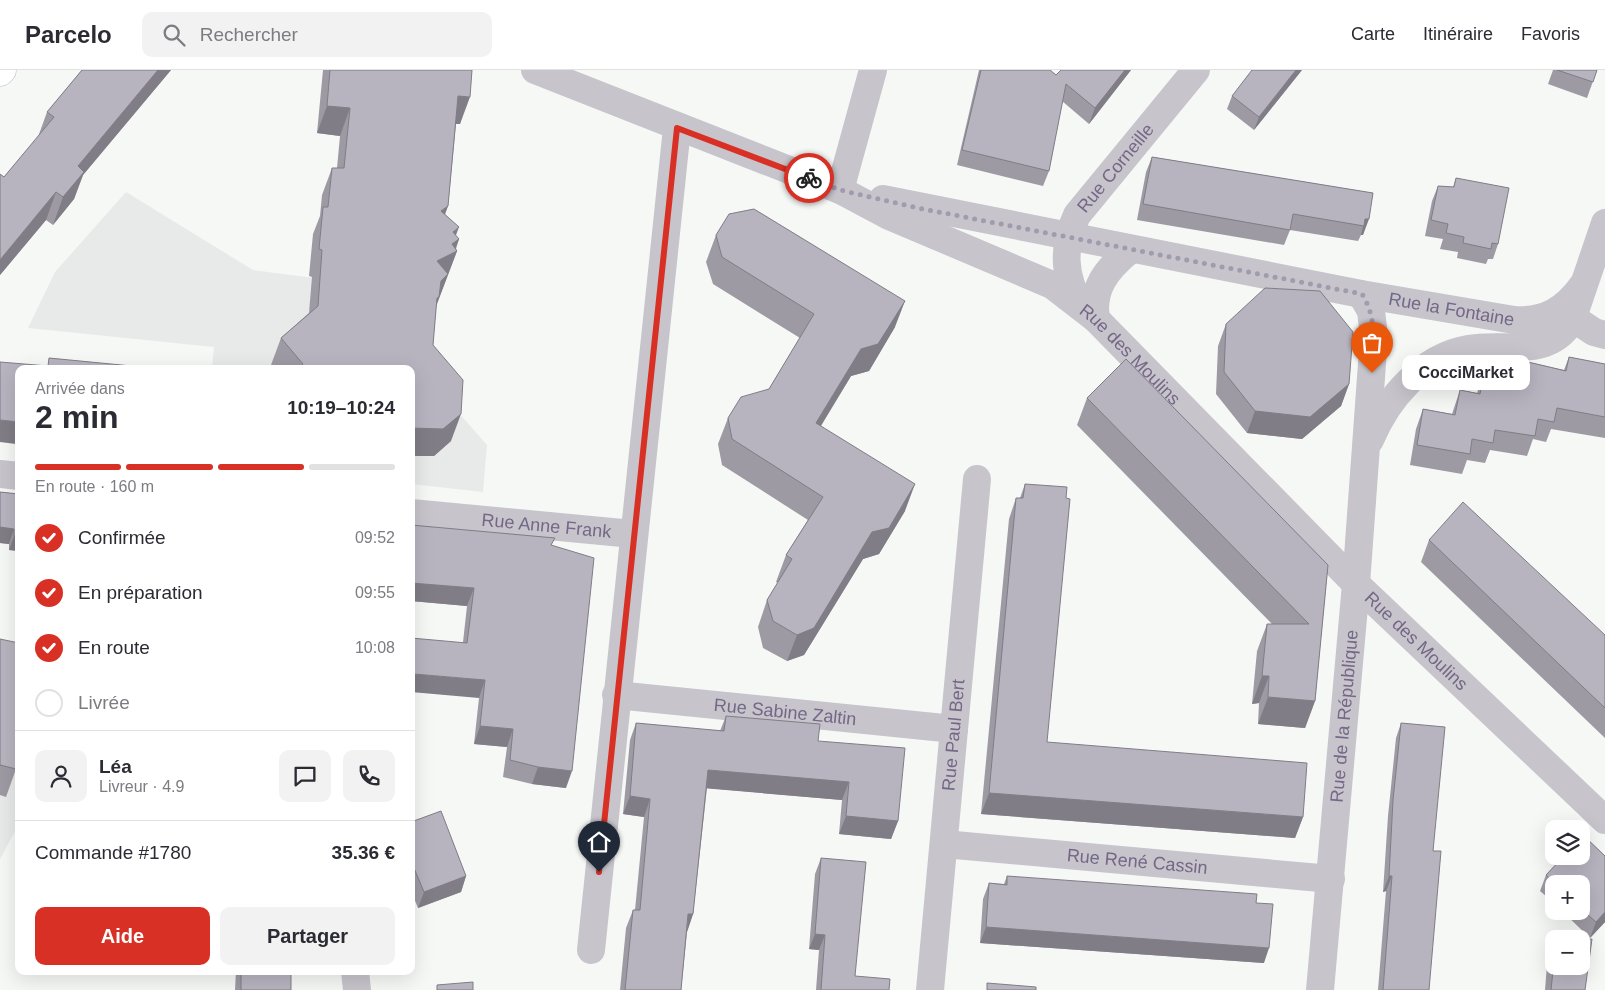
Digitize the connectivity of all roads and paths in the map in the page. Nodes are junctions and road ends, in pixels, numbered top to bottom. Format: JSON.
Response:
{"nodes":[{"id":1,"x":535,"y":70,"type":"edge"},
{"id":2,"x":873,"y":70,"type":"edge"},
{"id":3,"x":1196,"y":70,"type":"edge"},
{"id":4,"x":677,"y":128,"type":"junction"},
{"id":5,"x":840,"y":190,"type":"junction"},
{"id":6,"x":1605,"y":223,"type":"edge"},
{"id":7,"x":1068,"y":238,"type":"junction"},
{"id":8,"x":1130,"y":250,"type":"junction"},
{"id":9,"x":1362,"y":294,"type":"junction"},
{"id":10,"x":1089,"y":313,"type":"junction"},
{"id":11,"x":1566,"y":315,"type":"junction"},
{"id":12,"x":1605,"y":335,"type":"edge"},
{"id":13,"x":1367,"y":449,"type":"junction"},
{"id":14,"x":0,"y":474,"type":"edge"},
{"id":15,"x":15,"y":476,"type":"edge"},
{"id":16,"x":977,"y":479,"type":"dead end"},
{"id":17,"x":415,"y":513,"type":"edge"},
{"id":18,"x":633,"y":534,"type":"junction"},
{"id":19,"x":1356,"y":584,"type":"junction"},
{"id":20,"x":616,"y":695,"type":"junction"},
{"id":21,"x":954,"y":729,"type":"junction"},
{"id":22,"x":1605,"y":820,"type":"edge"},
{"id":23,"x":944,"y":844,"type":"junction"},
{"id":24,"x":1331,"y":879,"type":"junction"},
{"id":25,"x":591,"y":950,"type":"dead end"},
{"id":26,"x":355,"y":975,"type":"edge"},
{"id":27,"x":357,"y":990,"type":"edge"},
{"id":28,"x":930,"y":990,"type":"edge"},
{"id":29,"x":1320,"y":990,"type":"edge"}],
"edges":[{"from":1,"to":4,"type":"street","name":"Rue des Moulins"},
{"from":2,"to":5,"type":"street"},
{"from":3,"to":7,"type":"street","name":"Rue Corneille"},
{"from":4,"to":5,"type":"street","name":"Rue des Moulins"},
{"from":4,"to":18,"type":"street","name":"Rue Anne Frank"},
{"from":5,"to":7,"type":"street","name":"Rue la Fontaine"},
{"from":5,"to":10,"type":"street","name":"Rue des Moulins"},
{"from":6,"to":11,"type":"street","name":"Rue la Fontaine"},
{"from":7,"to":8,"type":"street","name":"Rue la Fontaine"},
{"from":7,"to":10,"type":"street","name":"Rue Corneille"},
{"from":8,"to":9,"type":"street","name":"Rue la Fontaine"},
{"from":8,"to":10,"type":"street"},
{"from":9,"to":11,"type":"street","name":"Rue la Fontaine"},
{"from":9,"to":13,"type":"street","name":"Rue de la République"},
{"from":10,"to":19,"type":"street","name":"Rue des Moulins"},
{"from":11,"to":12,"type":"street"},
{"from":11,"to":13,"type":"street","name":"Rue la Fontaine"},
{"from":13,"to":19,"type":"street","name":"Rue de la République"},
{"from":14,"to":15,"type":"street"},
{"from":16,"to":21,"type":"street","name":"Rue Paul Bert"},
{"from":17,"to":18,"type":"street","name":"Rue Anne Frank"},
{"from":18,"to":20,"type":"street"},
{"from":19,"to":22,"type":"street","name":"Rue des Moulins"},
{"from":19,"to":24,"type":"street","name":"Rue de la République"},
{"from":20,"to":21,"type":"street","name":"Rue Sabine Zaltin"},
{"from":20,"to":25,"type":"street"},
{"from":21,"to":23,"type":"street","name":"Rue Paul Bert"},
{"from":23,"to":24,"type":"street","name":"Rue René Cassin"},
{"from":23,"to":28,"type":"street","name":"Rue Paul Bert"},
{"from":24,"to":29,"type":"street","name":"Rue de la République"},
{"from":26,"to":27,"type":"street"}]}
